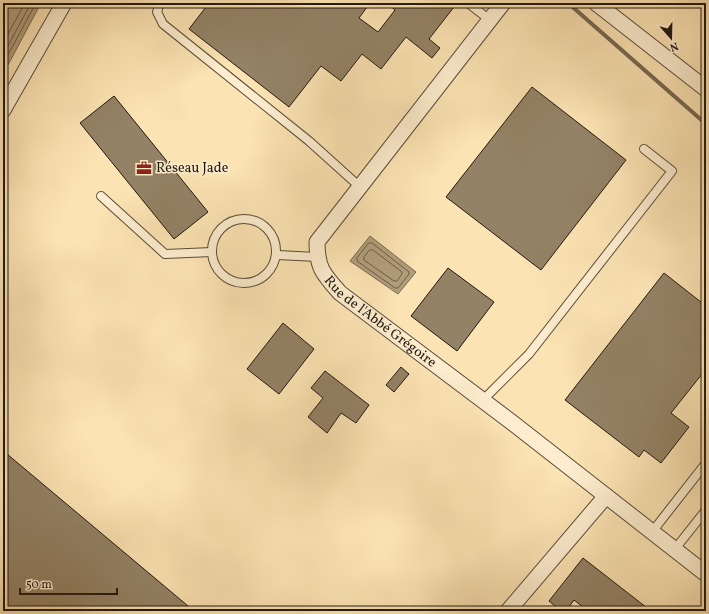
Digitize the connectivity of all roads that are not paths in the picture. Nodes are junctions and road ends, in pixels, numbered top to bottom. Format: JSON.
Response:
{"nodes":[{"id":1,"x":64,"y":3,"type":"edge"},
{"id":2,"x":160,"y":3,"type":"edge"},
{"id":3,"x":468,"y":3,"type":"edge"},
{"id":4,"x":503,"y":3,"type":"edge"},
{"id":5,"x":596,"y":3,"type":"edge"},
{"id":6,"x":490,"y":20,"type":"junction"},
{"id":7,"x":706,"y":89,"type":"edge"},
{"id":8,"x":3,"y":110,"type":"edge"},
{"id":9,"x":644,"y":149,"type":"dead end"},
{"id":10,"x":360,"y":187,"type":"junction"},
{"id":11,"x":101,"y":196,"type":"dead end"},
{"id":12,"x":212,"y":252,"type":"junction"},
{"id":13,"x":277,"y":255,"type":"junction"},
{"id":14,"x":317,"y":257,"type":"junction"},
{"id":15,"x":483,"y":400,"type":"junction"},
{"id":16,"x":706,"y":463,"type":"edge"},
{"id":17,"x":606,"y":496,"type":"junction"},
{"id":18,"x":706,"y":510,"type":"edge"},
{"id":19,"x":652,"y":532,"type":"junction"},
{"id":20,"x":675,"y":549,"type":"junction"},
{"id":21,"x":706,"y":574,"type":"edge"},
{"id":22,"x":508,"y":611,"type":"edge"}],
"edges":[{"from":1,"to":8,"type":"street"},
{"from":2,"to":10,"type":"lane"},
{"from":3,"to":6,"type":"lane"},
{"from":4,"to":6,"type":"street"},
{"from":5,"to":7,"type":"street"},
{"from":6,"to":10,"type":"street"},
{"from":9,"to":15,"type":"lane"},
{"from":10,"to":14,"type":"street"},
{"from":11,"to":12,"type":"lane"},
{"from":12,"to":13,"type":"lane"},
{"from":12,"to":13,"type":"lane"},
{"from":13,"to":14,"type":"lane"},
{"from":14,"to":15,"type":"street","name":"Rue de l'Abbé Grégoire"},
{"from":15,"to":17,"type":"street","name":"Rue de l'Abbé Grégoire"},
{"from":16,"to":19,"type":"lane"},
{"from":17,"to":19,"type":"street","name":"Rue de l'Abbé Grégoire"},
{"from":17,"to":22,"type":"street"},
{"from":18,"to":20,"type":"lane"},
{"from":19,"to":20,"type":"street","name":"Rue de l'Abbé Grégoire"},
{"from":20,"to":21,"type":"street","name":"Rue de l'Abbé Grégoire"}]}
